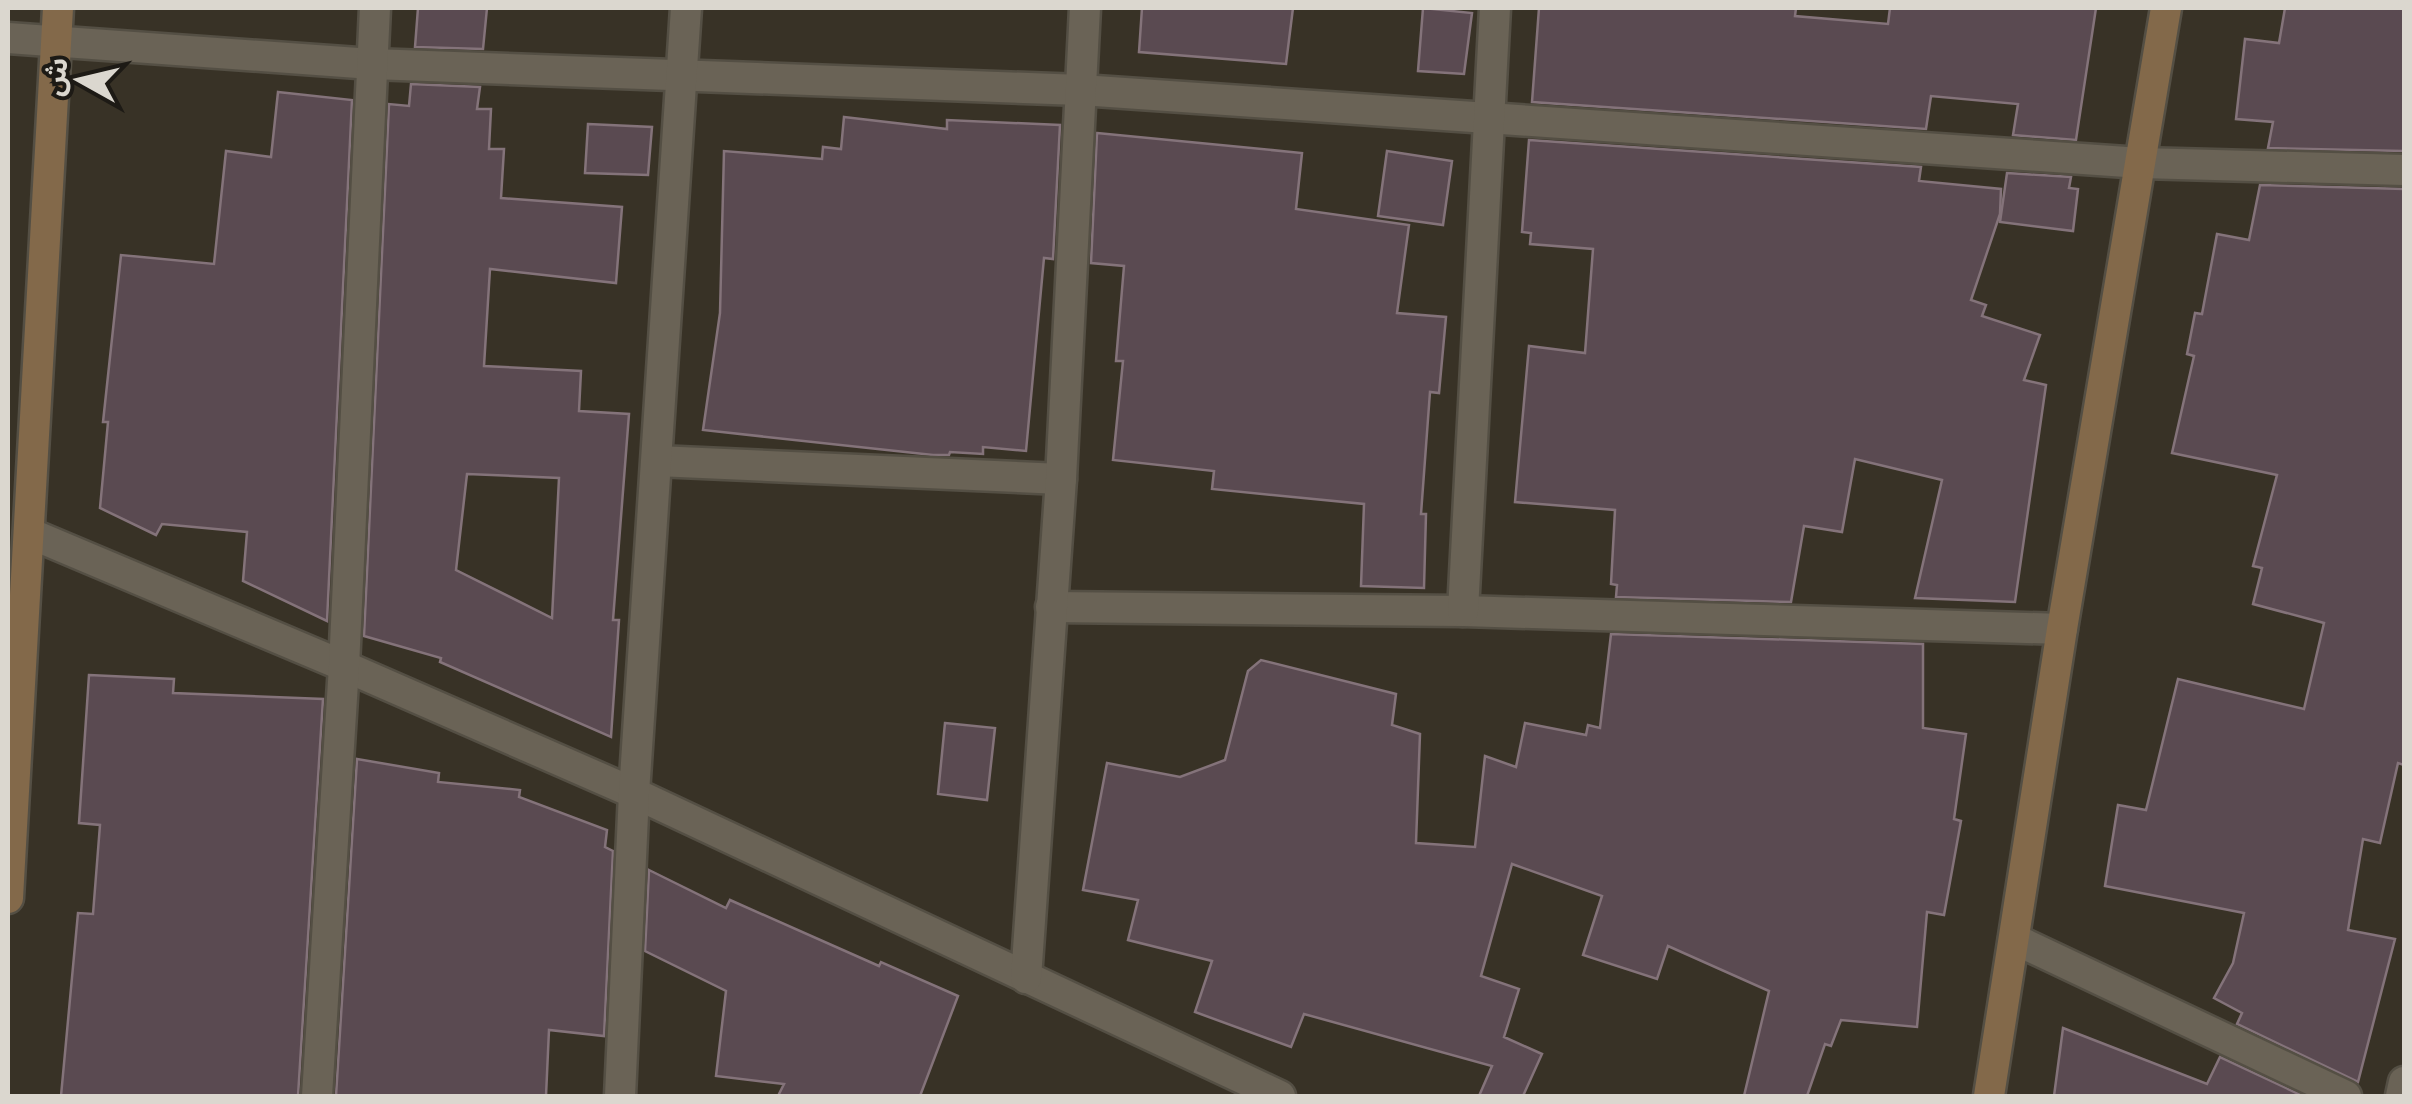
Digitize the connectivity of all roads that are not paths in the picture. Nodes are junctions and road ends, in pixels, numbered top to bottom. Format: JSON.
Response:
{"nodes":[{"id":1,"x":58,"y":8,"type":"edge"},
{"id":2,"x":375,"y":8,"type":"edge"},
{"id":3,"x":686,"y":8,"type":"edge"},
{"id":4,"x":1084,"y":8,"type":"edge"},
{"id":5,"x":1494,"y":8,"type":"edge"},
{"id":6,"x":2166,"y":8,"type":"edge"},
{"id":7,"x":8,"y":38,"type":"edge"},
{"id":8,"x":56,"y":43,"type":"junction"},
{"id":9,"x":372,"y":64,"type":"junction"},
{"id":10,"x":682,"y":75,"type":"junction"},
{"id":11,"x":1081,"y":90,"type":"junction"},
{"id":12,"x":1487,"y":120,"type":"junction"},
{"id":13,"x":2141,"y":164,"type":"junction"},
{"id":14,"x":2404,"y":170,"type":"edge"},
{"id":15,"x":658,"y":461,"type":"junction"},
{"id":16,"x":1061,"y":479,"type":"junction"},
{"id":17,"x":29,"y":534,"type":"junction"},
{"id":18,"x":1051,"y":608,"type":"junction"},
{"id":19,"x":1463,"y":611,"type":"junction"},
{"id":20,"x":2062,"y":630,"type":"junction"},
{"id":21,"x":15,"y":631,"type":"edge"},
{"id":22,"x":344,"y":666,"type":"junction"},
{"id":23,"x":634,"y":794,"type":"junction"},
{"id":24,"x":8,"y":898,"type":"edge"},
{"id":25,"x":2014,"y":939,"type":"junction"},
{"id":26,"x":1026,"y":978,"type":"junction"},
{"id":27,"x":2404,"y":1082,"type":"edge"},
{"id":28,"x":317,"y":1096,"type":"edge"},
{"id":29,"x":620,"y":1096,"type":"edge"},
{"id":30,"x":1280,"y":1096,"type":"edge"},
{"id":31,"x":1989,"y":1096,"type":"edge"},
{"id":32,"x":2346,"y":1096,"type":"edge"},
{"id":33,"x":2401,"y":1096,"type":"edge"}],
"edges":[{"from":1,"to":8,"type":"street"},
{"from":2,"to":9,"type":"street"},
{"from":3,"to":10,"type":"street"},
{"from":4,"to":11,"type":"street"},
{"from":5,"to":12,"type":"street"},
{"from":6,"to":13,"type":"street"},
{"from":7,"to":8,"type":"street"},
{"from":8,"to":9,"type":"street"},
{"from":8,"to":17,"type":"street"},
{"from":9,"to":10,"type":"street"},
{"from":9,"to":22,"type":"street"},
{"from":10,"to":11,"type":"street"},
{"from":10,"to":15,"type":"street"},
{"from":11,"to":12,"type":"street"},
{"from":11,"to":16,"type":"street"},
{"from":12,"to":13,"type":"street"},
{"from":12,"to":19,"type":"street"},
{"from":13,"to":14,"type":"street"},
{"from":13,"to":20,"type":"street"},
{"from":15,"to":16,"type":"street"},
{"from":15,"to":23,"type":"street"},
{"from":16,"to":18,"type":"street"},
{"from":17,"to":21,"type":"street"},
{"from":17,"to":22,"type":"street"},
{"from":18,"to":19,"type":"street"},
{"from":18,"to":26,"type":"street"},
{"from":19,"to":20,"type":"street"},
{"from":20,"to":25,"type":"street"},
{"from":21,"to":24,"type":"street"},
{"from":22,"to":23,"type":"street"},
{"from":22,"to":28,"type":"street"},
{"from":23,"to":26,"type":"street"},
{"from":23,"to":29,"type":"street"},
{"from":25,"to":31,"type":"street"},
{"from":25,"to":32,"type":"street"},
{"from":26,"to":30,"type":"street"},
{"from":27,"to":33,"type":"street"}]}
